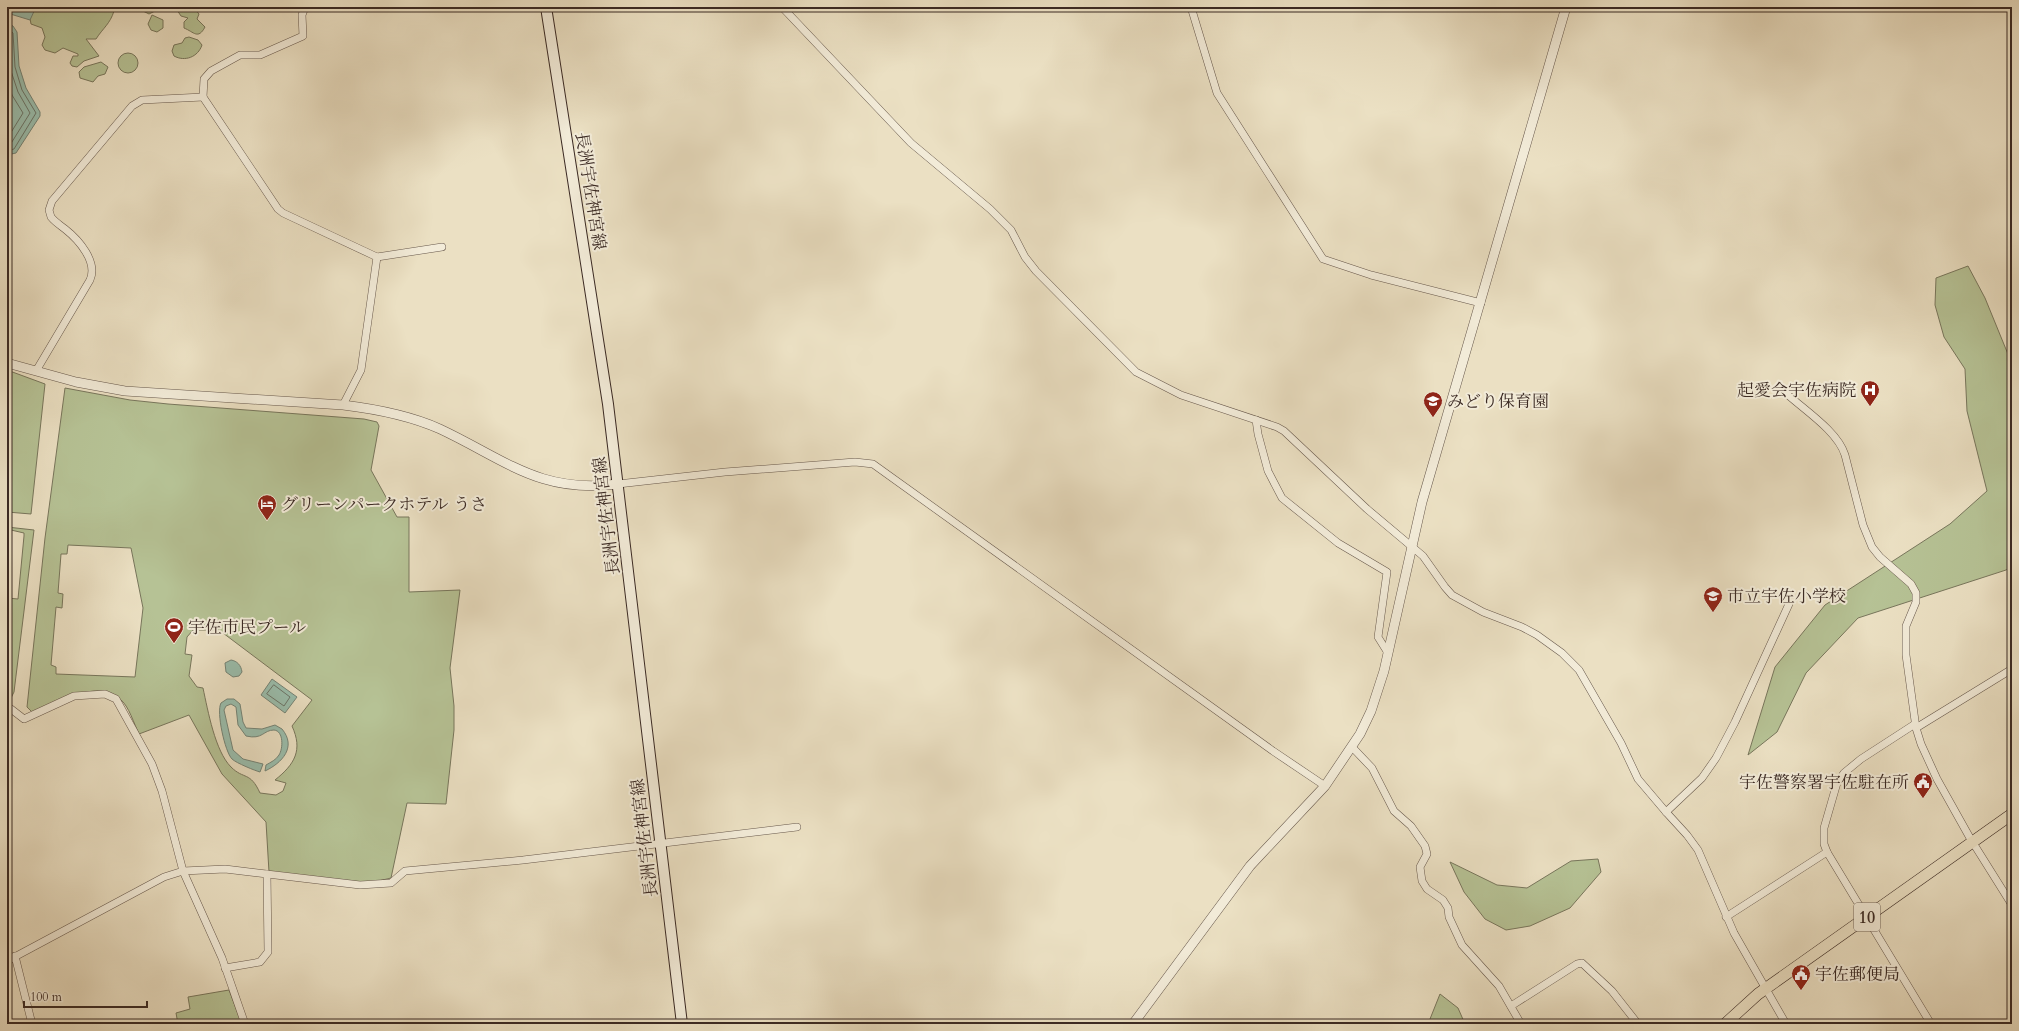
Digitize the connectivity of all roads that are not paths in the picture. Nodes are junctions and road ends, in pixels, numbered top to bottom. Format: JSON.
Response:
{"nodes":[{"id":1,"x":305,"y":7,"type":"edge"},
{"id":2,"x":546,"y":7,"type":"edge"},
{"id":3,"x":782,"y":7,"type":"edge"},
{"id":4,"x":1190,"y":7,"type":"edge"},
{"id":5,"x":1566,"y":7,"type":"edge"},
{"id":6,"x":203,"y":97,"type":"junction"},
{"id":7,"x":442,"y":247,"type":"dead end"},
{"id":8,"x":377,"y":257,"type":"junction"},
{"id":9,"x":1481,"y":303,"type":"junction"},
{"id":10,"x":7,"y":363,"type":"edge"},
{"id":11,"x":36,"y":371,"type":"junction"},
{"id":12,"x":1788,"y":395,"type":"dead end"},
{"id":13,"x":343,"y":405,"type":"junction"},
{"id":14,"x":1256,"y":420,"type":"junction"},
{"id":15,"x":618,"y":484,"type":"junction"},
{"id":16,"x":1411,"y":544,"type":"junction"},
{"id":17,"x":1789,"y":604,"type":"dead end"},
{"id":18,"x":1388,"y":653,"type":"junction"},
{"id":19,"x":2012,"y":669,"type":"edge"},
{"id":20,"x":11,"y":709,"type":"dead end"},
{"id":21,"x":1916,"y":726,"type":"junction"},
{"id":22,"x":1352,"y":747,"type":"junction"},
{"id":23,"x":1325,"y":786,"type":"junction"},
{"id":24,"x":1666,"y":812,"type":"junction"},
{"id":25,"x":2012,"y":814,"type":"edge"},
{"id":26,"x":797,"y":827,"type":"dead end"},
{"id":27,"x":1972,"y":842,"type":"junction"},
{"id":28,"x":661,"y":843,"type":"junction"},
{"id":29,"x":1827,"y":852,"type":"junction"},
{"id":30,"x":183,"y":871,"type":"junction"},
{"id":31,"x":267,"y":874,"type":"junction"},
{"id":32,"x":2012,"y":905,"type":"edge"},
{"id":33,"x":1726,"y":917,"type":"junction"},
{"id":34,"x":1867,"y":917,"type":"junction"},
{"id":35,"x":15,"y":956,"type":"junction"},
{"id":36,"x":7,"y":961,"type":"edge"},
{"id":37,"x":225,"y":968,"type":"junction"},
{"id":38,"x":1766,"y":989,"type":"junction"},
{"id":39,"x":1511,"y":1006,"type":"junction"},
{"id":40,"x":32,"y":1024,"type":"edge"},
{"id":41,"x":245,"y":1024,"type":"edge"},
{"id":42,"x":682,"y":1024,"type":"edge"},
{"id":43,"x":1133,"y":1024,"type":"edge"},
{"id":44,"x":1521,"y":1024,"type":"edge"},
{"id":45,"x":1638,"y":1024,"type":"edge"},
{"id":46,"x":1725,"y":1024,"type":"edge"},
{"id":47,"x":1786,"y":1024,"type":"edge"},
{"id":48,"x":1931,"y":1024,"type":"edge"}],
"edges":[{"from":1,"to":6,"type":"street"},
{"from":2,"to":15,"type":"main road","name":"長洲宇佐神宮線"},
{"from":3,"to":14,"type":"street"},
{"from":4,"to":9,"type":"street"},
{"from":5,"to":9,"type":"street"},
{"from":6,"to":8,"type":"street"},
{"from":6,"to":11,"type":"street"},
{"from":7,"to":8,"type":"street"},
{"from":8,"to":13,"type":"street"},
{"from":9,"to":16,"type":"street"},
{"from":10,"to":11,"type":"street"},
{"from":11,"to":13,"type":"street"},
{"from":12,"to":21,"type":"street"},
{"from":13,"to":15,"type":"street"},
{"from":14,"to":16,"type":"street"},
{"from":14,"to":18,"type":"street"},
{"from":15,"to":23,"type":"street"},
{"from":15,"to":28,"type":"main road","name":"長洲宇佐神宮線"},
{"from":16,"to":18,"type":"street"},
{"from":16,"to":24,"type":"street"},
{"from":17,"to":24,"type":"street"},
{"from":18,"to":22,"type":"street"},
{"from":19,"to":21,"type":"street"},
{"from":20,"to":30,"type":"street"},
{"from":21,"to":27,"type":"street"},
{"from":21,"to":29,"type":"street"},
{"from":22,"to":23,"type":"street"},
{"from":22,"to":39,"type":"street"},
{"from":23,"to":43,"type":"street"},
{"from":24,"to":33,"type":"street"},
{"from":25,"to":27,"type":"highway","number":"10"},
{"from":26,"to":28,"type":"street"},
{"from":27,"to":32,"type":"street"},
{"from":27,"to":34,"type":"highway","number":"10"},
{"from":28,"to":31,"type":"street"},
{"from":28,"to":42,"type":"main road","name":"長洲宇佐神宮線"},
{"from":29,"to":33,"type":"street"},
{"from":29,"to":34,"type":"street"},
{"from":30,"to":31,"type":"street"},
{"from":30,"to":35,"type":"street"},
{"from":30,"to":37,"type":"street"},
{"from":31,"to":37,"type":"street"},
{"from":33,"to":38,"type":"street"},
{"from":34,"to":38,"type":"highway","number":"10"},
{"from":34,"to":48,"type":"street"},
{"from":35,"to":36,"type":"street"},
{"from":35,"to":40,"type":"street"},
{"from":37,"to":41,"type":"street"},
{"from":38,"to":46,"type":"highway","number":"10"},
{"from":38,"to":47,"type":"street"},
{"from":39,"to":44,"type":"street"},
{"from":39,"to":45,"type":"street"}]}
